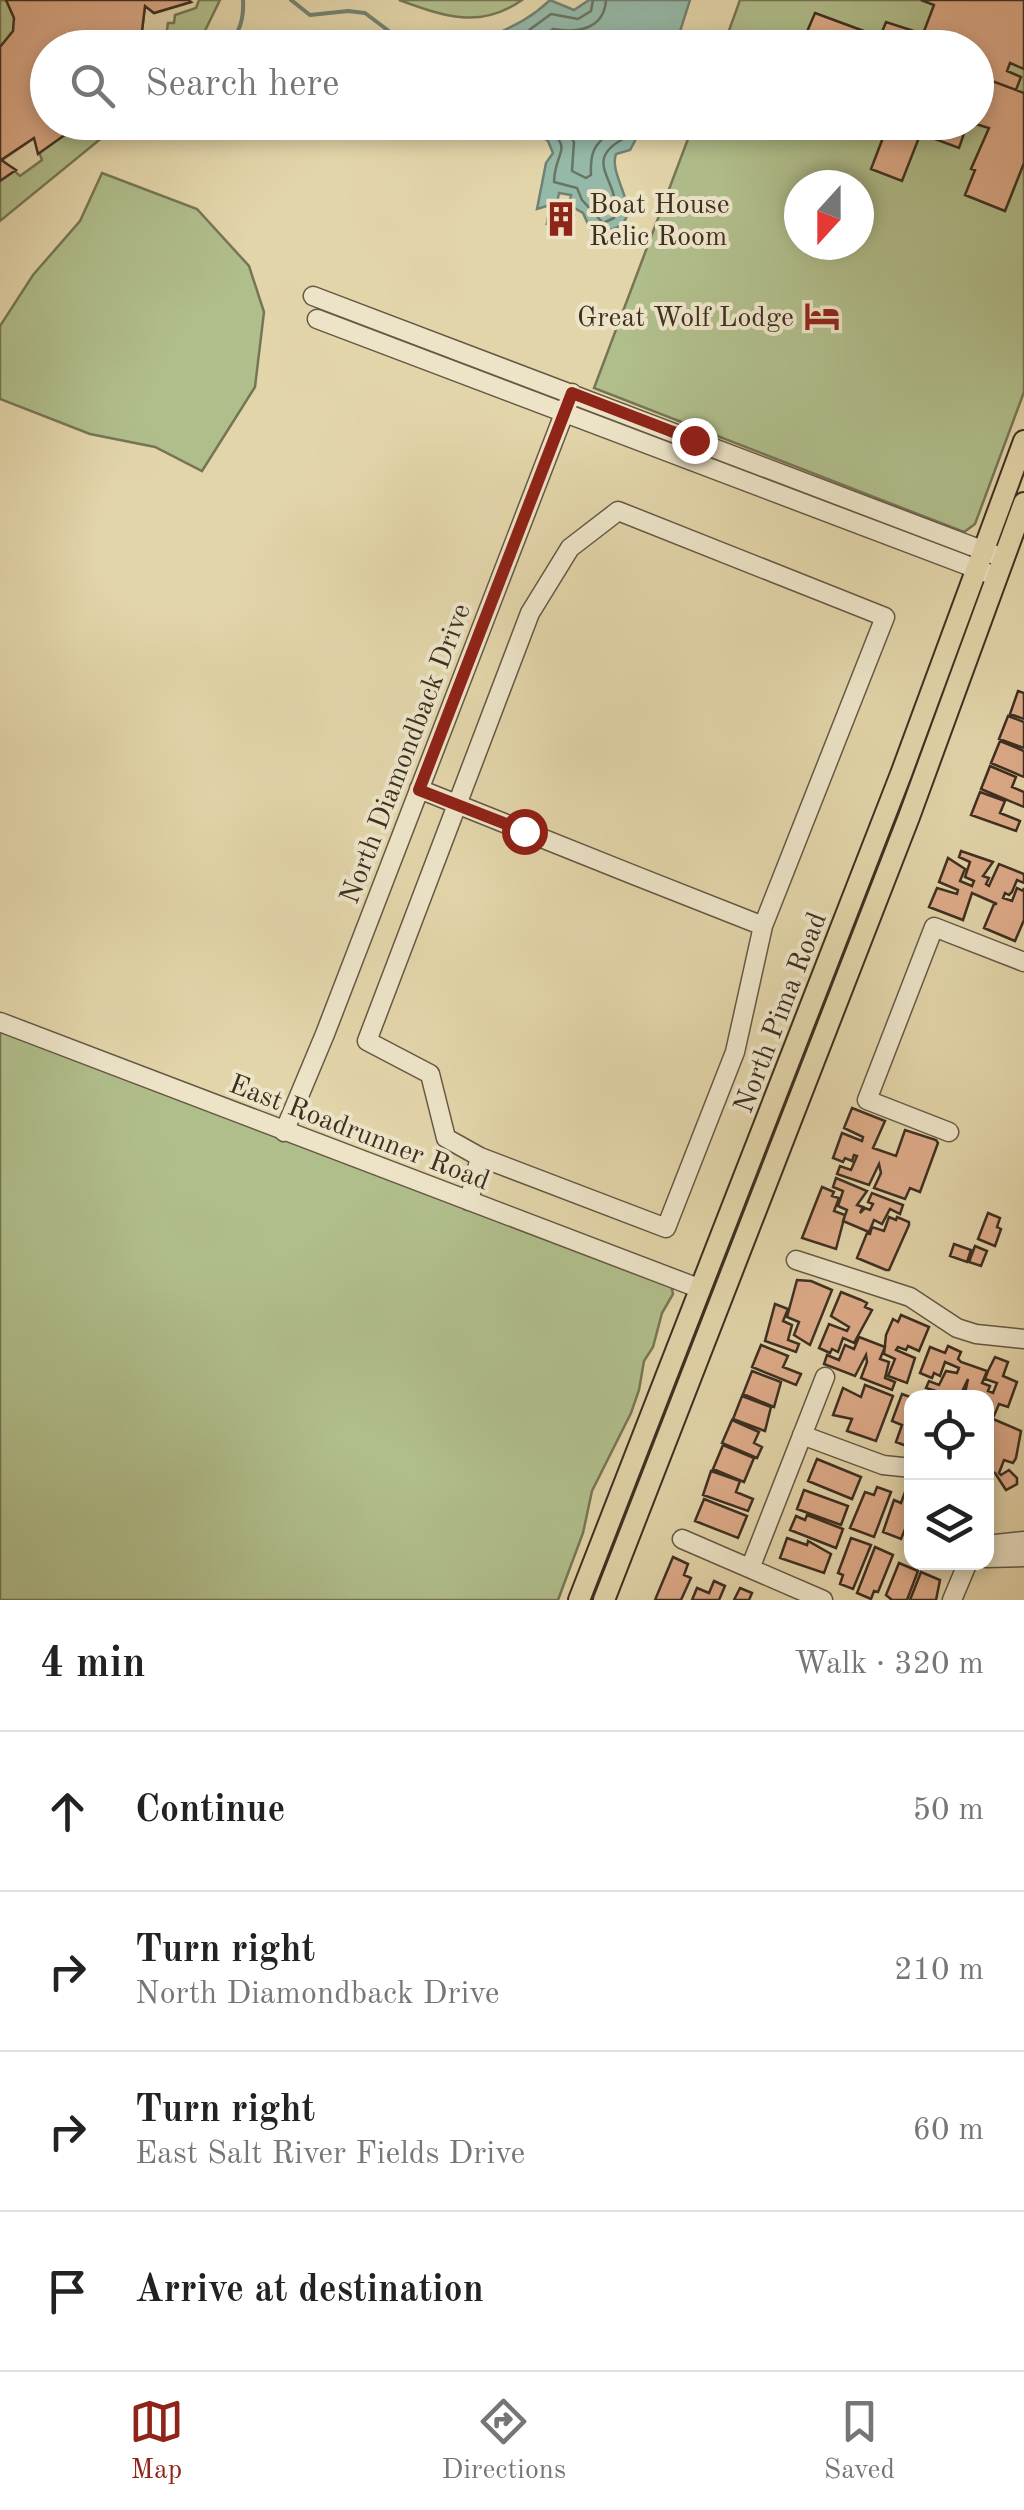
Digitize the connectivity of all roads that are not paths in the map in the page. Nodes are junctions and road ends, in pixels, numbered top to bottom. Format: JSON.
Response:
{"nodes":[{"id":1,"x":314,"y":296,"type":"dead end"},
{"id":2,"x":317,"y":319,"type":"dead end"},
{"id":3,"x":572,"y":393,"type":"junction"},
{"id":4,"x":564,"y":413,"type":"junction"},
{"id":5,"x":1024,"y":441,"type":"edge"},
{"id":6,"x":1024,"y":503,"type":"edge"},
{"id":7,"x":989,"y":563,"type":"junction"},
{"id":8,"x":419,"y":790,"type":"junction"},
{"id":9,"x":457,"y":804,"type":"junction"},
{"id":10,"x":763,"y":926,"type":"junction"},
{"id":11,"x":1024,"y":962,"type":"edge"},
{"id":12,"x":0,"y":1022,"type":"edge"},
{"id":13,"x":284,"y":1132,"type":"junction"},
{"id":14,"x":949,"y":1132,"type":"dead end"},
{"id":15,"x":480,"y":1157,"type":"junction"},
{"id":16,"x":470,"y":1202,"type":"junction"},
{"id":17,"x":796,"y":1260,"type":"dead end"},
{"id":18,"x":701,"y":1289,"type":"junction"},
{"id":19,"x":1024,"y":1339,"type":"edge"},
{"id":20,"x":825,"y":1378,"type":"dead end"},
{"id":21,"x":802,"y":1436,"type":"junction"},
{"id":22,"x":904,"y":1467,"type":"edge"},
{"id":23,"x":682,"y":1539,"type":"dead end"},
{"id":24,"x":1024,"y":1541,"type":"edge"},
{"id":25,"x":994,"y":1544,"type":"edge"},
{"id":26,"x":1024,"y":1557,"type":"edge"},
{"id":27,"x":994,"y":1558,"type":"edge"},
{"id":28,"x":751,"y":1566,"type":"junction"},
{"id":29,"x":965,"y":1570,"type":"edge"},
{"id":30,"x":579,"y":1600,"type":"edge"},
{"id":31,"x":604,"y":1600,"type":"edge"},
{"id":32,"x":823,"y":1600,"type":"edge"},
{"id":33,"x":952,"y":1600,"type":"edge"}],
"edges":[{"from":1,"to":3,"type":"street"},
{"from":2,"to":4,"type":"street"},
{"from":3,"to":4,"type":"street","name":"North Diamondback Drive"},
{"from":3,"to":7,"type":"street"},
{"from":4,"to":7,"type":"street"},
{"from":4,"to":8,"type":"street","name":"North Diamondback Drive"},
{"from":5,"to":7,"type":"main road","name":"North Pima Road"},
{"from":6,"to":7,"type":"main road","name":"North Pima Road"},
{"from":7,"to":18,"type":"main road","name":"North Pima Road"},
{"from":7,"to":31,"type":"main road","name":"North Pima Road"},
{"from":8,"to":9,"type":"street"},
{"from":8,"to":13,"type":"street","name":"North Diamondback Drive"},
{"from":9,"to":10,"type":"street"},
{"from":9,"to":10,"type":"street"},
{"from":9,"to":15,"type":"street"},
{"from":10,"to":15,"type":"street"},
{"from":11,"to":14,"type":"street"},
{"from":12,"to":13,"type":"street","name":"East Roadrunner Road"},
{"from":13,"to":16,"type":"street","name":"East Roadrunner Road"},
{"from":15,"to":16,"type":"street"},
{"from":16,"to":18,"type":"street","name":"East Roadrunner Road"},
{"from":17,"to":19,"type":"street"},
{"from":18,"to":30,"type":"main road","name":"North Pima Road"},
{"from":20,"to":21,"type":"street"},
{"from":21,"to":22,"type":"street"},
{"from":21,"to":28,"type":"street"},
{"from":23,"to":28,"type":"street"},
{"from":24,"to":25,"type":"street"},
{"from":26,"to":27,"type":"street"},
{"from":28,"to":32,"type":"street"},
{"from":29,"to":33,"type":"street"}]}
